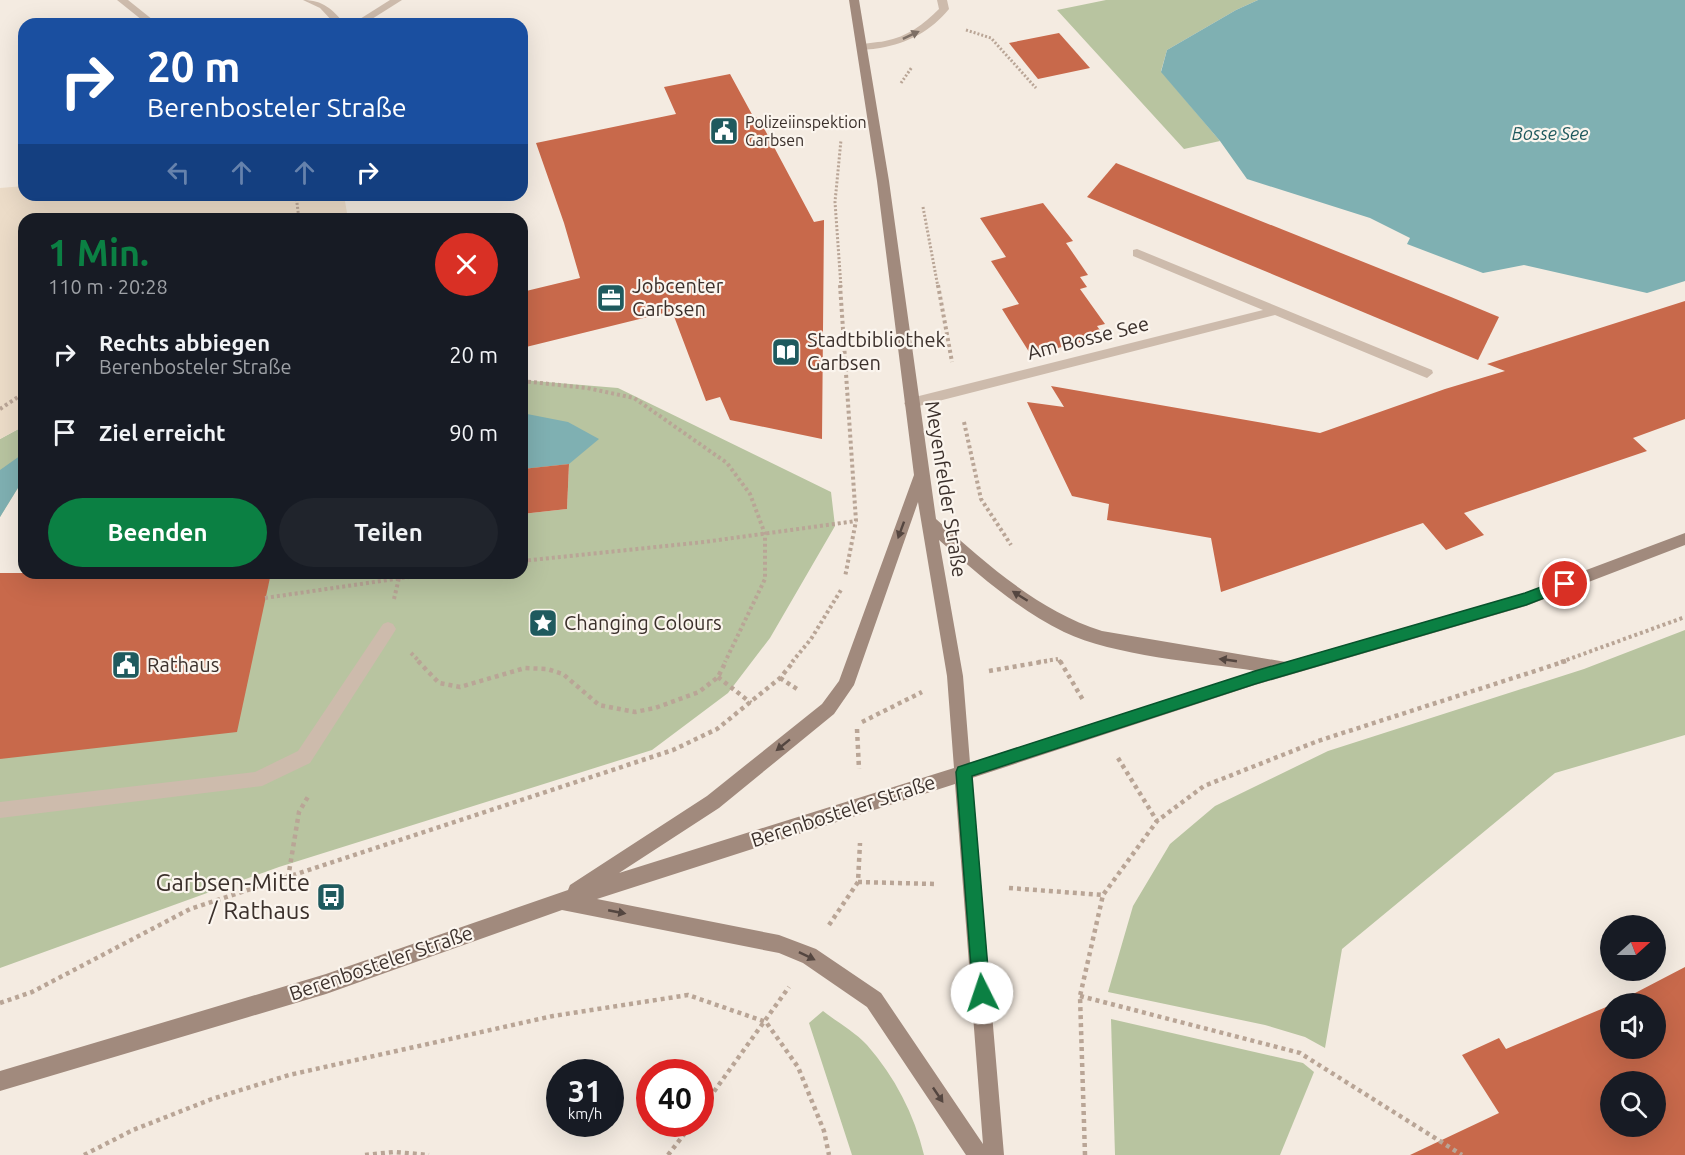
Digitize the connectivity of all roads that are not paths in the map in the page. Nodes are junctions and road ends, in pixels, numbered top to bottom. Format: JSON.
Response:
{"nodes":[{"id":1,"x":122,"y":0,"type":"edge"},
{"id":2,"x":308,"y":0,"type":"edge"},
{"id":3,"x":397,"y":0,"type":"edge"},
{"id":4,"x":854,"y":0,"type":"edge"},
{"id":5,"x":942,"y":0,"type":"edge"},
{"id":6,"x":145,"y":18,"type":"edge"},
{"id":7,"x":334,"y":18,"type":"edge"},
{"id":8,"x":367,"y":18,"type":"edge"},
{"id":9,"x":862,"y":47,"type":"junction"},
{"id":10,"x":1137,"y":253,"type":"dead end"},
{"id":11,"x":1275,"y":311,"type":"junction"},
{"id":12,"x":1428,"y":373,"type":"dead end"},
{"id":13,"x":911,"y":403,"type":"junction"},
{"id":14,"x":921,"y":475,"type":"junction"},
{"id":15,"x":930,"y":523,"type":"junction"},
{"id":16,"x":1685,"y":539,"type":"edge"},
{"id":17,"x":388,"y":629,"type":"road end"},
{"id":18,"x":1286,"y":668,"type":"junction"},
{"id":19,"x":964,"y":772,"type":"junction"},
{"id":20,"x":0,"y":810,"type":"edge"},
{"id":21,"x":560,"y":901,"type":"junction"},
{"id":22,"x":0,"y":1081,"type":"edge"},
{"id":23,"x":978,"y":1155,"type":"edge"},
{"id":24,"x":994,"y":1155,"type":"edge"}],
"edges":[{"from":1,"to":6,"type":"street"},
{"from":2,"to":7,"type":"street"},
{"from":3,"to":8,"type":"street"},
{"from":4,"to":9,"type":"street","name":"Meyenfelder Straße"},
{"from":9,"to":5,"type":"street","one_way":true},
{"from":9,"to":13,"type":"street","name":"Meyenfelder Straße"},
{"from":10,"to":11,"type":"street"},
{"from":11,"to":12,"type":"street"},
{"from":11,"to":13,"type":"street","name":"Am Bosse See"},
{"from":13,"to":14,"type":"street","name":"Meyenfelder Straße"},
{"from":14,"to":15,"type":"street","name":"Meyenfelder Straße"},
{"from":14,"to":21,"type":"street","one_way":true},
{"from":18,"to":15,"type":"street","one_way":true},
{"from":15,"to":19,"type":"street","name":"Meyenfelder Straße"},
{"from":16,"to":18,"type":"street","name":"Berenbosteler Straße"},
{"from":17,"to":20,"type":"street"},
{"from":18,"to":19,"type":"street","name":"Berenbosteler Straße"},
{"from":19,"to":21,"type":"street","name":"Berenbosteler Straße"},
{"from":19,"to":24,"type":"street","name":"Meyenfelder Straße"},
{"from":21,"to":22,"type":"street","name":"Berenbosteler Straße"},
{"from":21,"to":23,"type":"street","one_way":true}]}
